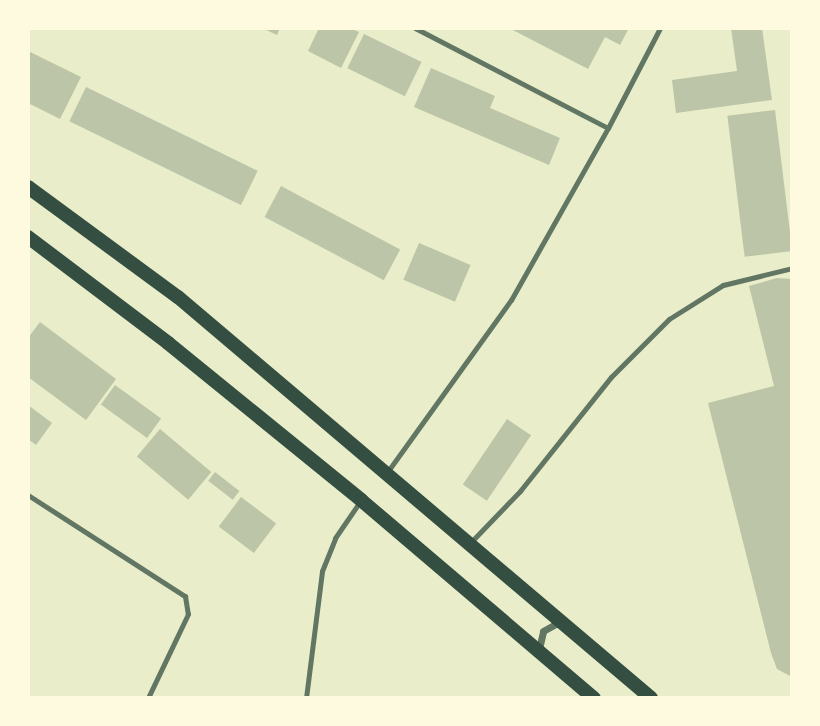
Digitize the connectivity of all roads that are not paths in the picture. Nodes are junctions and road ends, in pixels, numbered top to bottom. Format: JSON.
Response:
{"nodes":[{"id":1,"x":415,"y":28,"type":"edge"},
{"id":2,"x":660,"y":28,"type":"edge"},
{"id":3,"x":608,"y":128,"type":"junction"},
{"id":4,"x":28,"y":187,"type":"edge"},
{"id":5,"x":28,"y":237,"type":"edge"},
{"id":6,"x":792,"y":268,"type":"edge"},
{"id":7,"x":386,"y":474,"type":"junction"},
{"id":8,"x":28,"y":495,"type":"edge"},
{"id":9,"x":361,"y":500,"type":"junction"},
{"id":10,"x":469,"y":544,"type":"junction"},
{"id":11,"x":563,"y":622,"type":"junction"},
{"id":12,"x":539,"y":651,"type":"junction"},
{"id":13,"x":148,"y":698,"type":"edge"},
{"id":14,"x":306,"y":698,"type":"edge"},
{"id":15,"x":594,"y":698,"type":"edge"},
{"id":16,"x":651,"y":698,"type":"edge"}],
"edges":[{"from":1,"to":3,"type":"lane"},
{"from":2,"to":3,"type":"lane"},
{"from":3,"to":7,"type":"lane"},
{"from":4,"to":7,"type":"main road"},
{"from":5,"to":9,"type":"main road"},
{"from":6,"to":10,"type":"lane"},
{"from":7,"to":10,"type":"main road"},
{"from":8,"to":13,"type":"lane"},
{"from":9,"to":12,"type":"main road"},
{"from":9,"to":14,"type":"lane"},
{"from":10,"to":11,"type":"main road"},
{"from":11,"to":12,"type":"street"},
{"from":11,"to":16,"type":"main road"},
{"from":12,"to":15,"type":"main road"}]}
